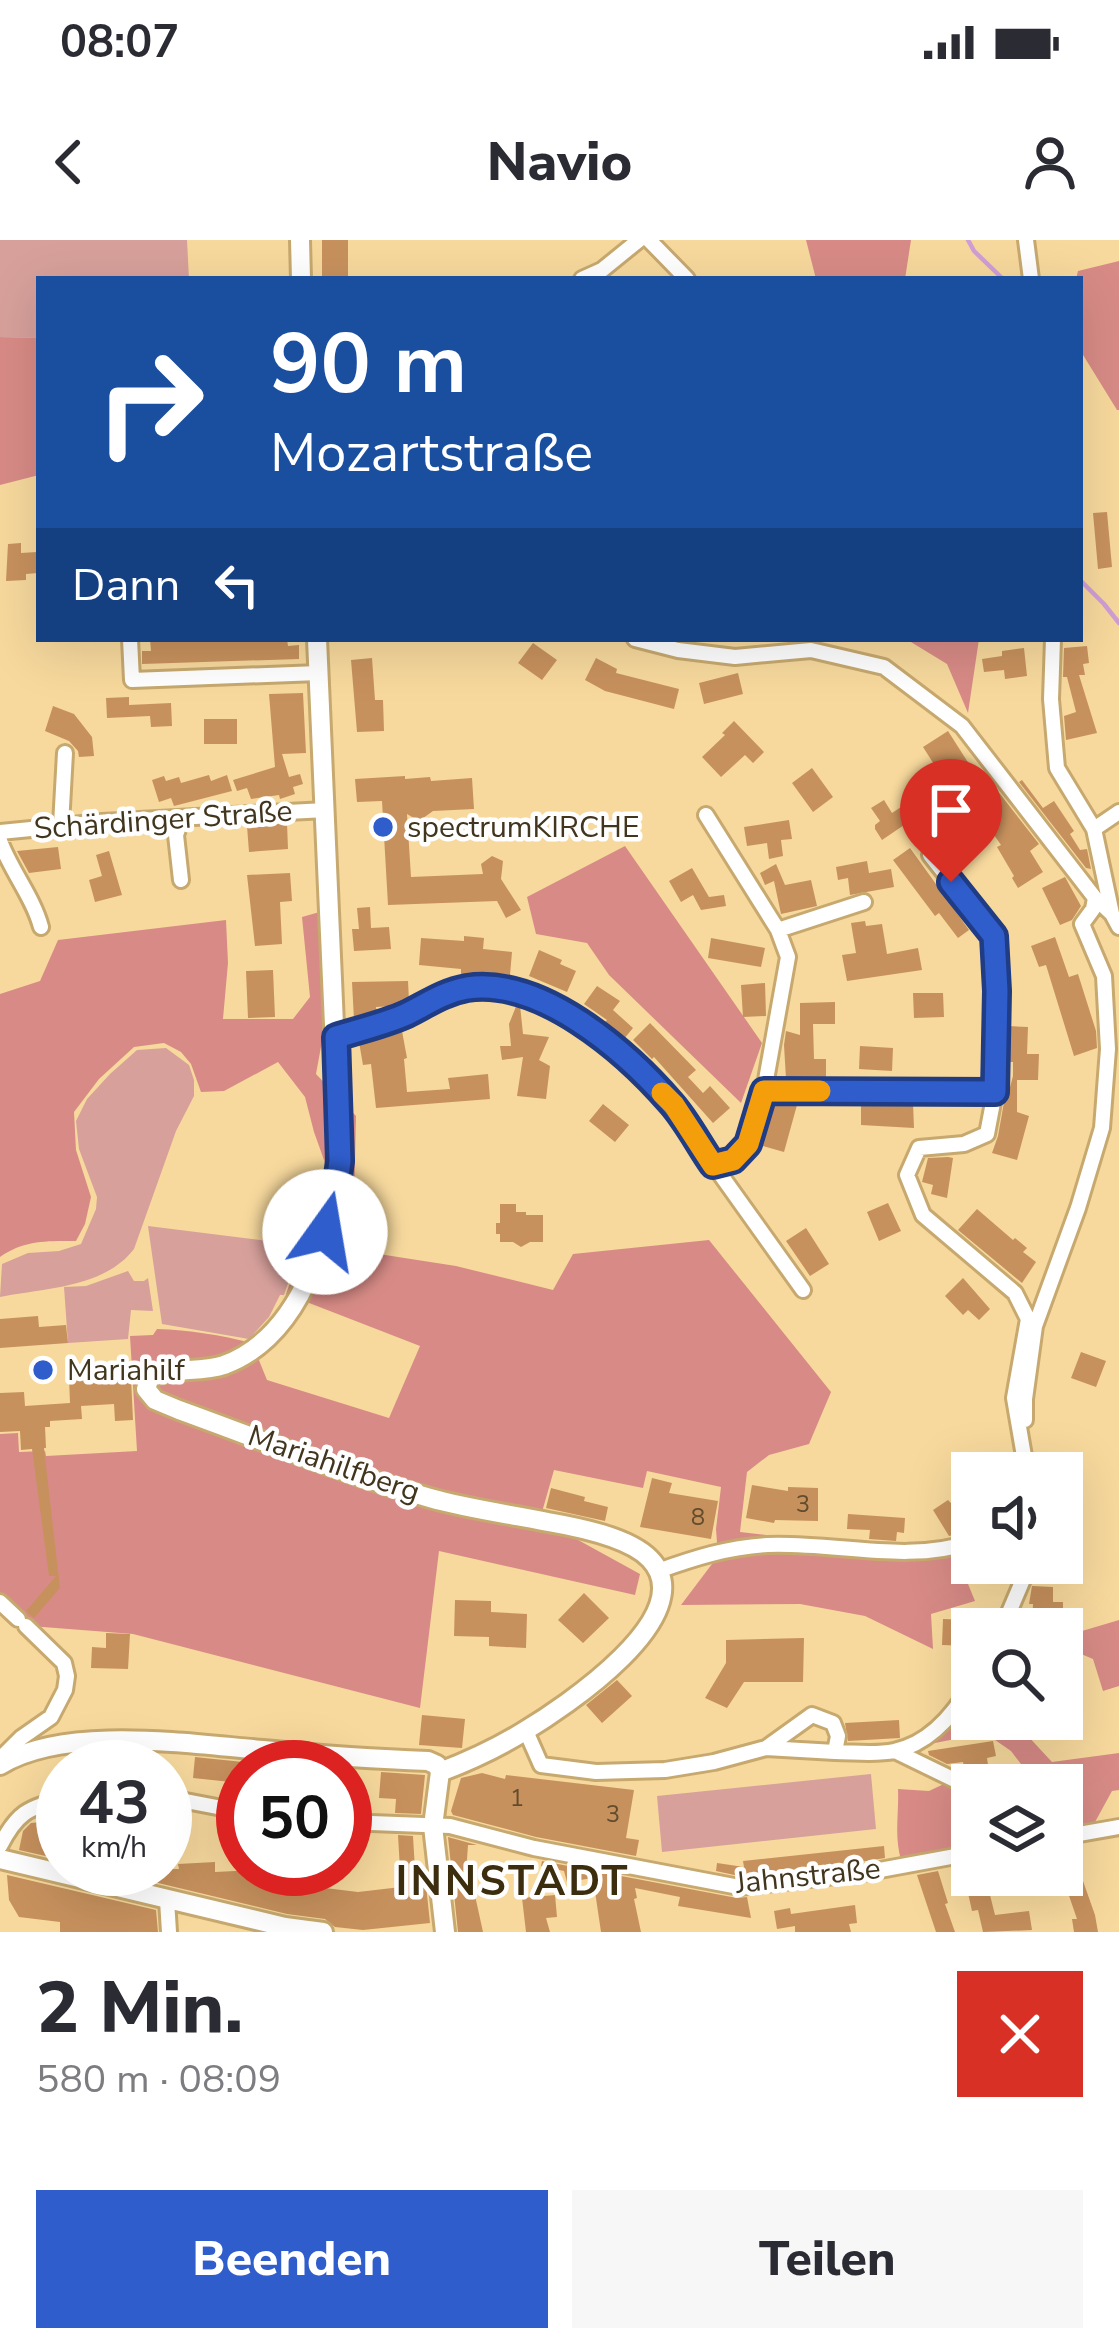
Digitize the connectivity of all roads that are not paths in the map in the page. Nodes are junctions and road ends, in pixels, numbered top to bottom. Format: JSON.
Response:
{"nodes":[{"id":1,"x":300,"y":240,"type":"edge"},
{"id":2,"x":639,"y":240,"type":"edge"},
{"id":3,"x":650,"y":240,"type":"edge"},
{"id":4,"x":1026,"y":240,"type":"edge"},
{"id":5,"x":301,"y":276,"type":"edge"},
{"id":6,"x":589,"y":276,"type":"edge"},
{"id":7,"x":684,"y":276,"type":"edge"},
{"id":8,"x":1031,"y":276,"type":"edge"},
{"id":9,"x":130,"y":642,"type":"edge"},
{"id":10,"x":317,"y":642,"type":"edge"},
{"id":11,"x":647,"y":642,"type":"edge"},
{"id":12,"x":1053,"y":642,"type":"edge"},
{"id":13,"x":319,"y":674,"type":"junction"},
{"id":14,"x":65,"y":753,"type":"dead end"},
{"id":15,"x":326,"y":810,"type":"junction"},
{"id":16,"x":1119,"y":812,"type":"edge"},
{"id":17,"x":706,"y":814,"type":"dead end"},
{"id":18,"x":182,"y":818,"type":"junction"},
{"id":19,"x":61,"y":825,"type":"junction"},
{"id":20,"x":1094,"y":830,"type":"junction"},
{"id":21,"x":0,"y":837,"type":"edge"},
{"id":22,"x":930,"y":855,"type":"dead end"},
{"id":23,"x":181,"y":880,"type":"dead end"},
{"id":24,"x":1096,"y":898,"type":"junction"},
{"id":25,"x":864,"y":902,"type":"dead end"},
{"id":26,"x":1115,"y":920,"type":"edge"},
{"id":27,"x":40,"y":927,"type":"dead end"},
{"id":28,"x":778,"y":929,"type":"junction"},
{"id":29,"x":336,"y":1037,"type":"junction"},
{"id":30,"x":764,"y":1091,"type":"junction"},
{"id":31,"x":995,"y":1092,"type":"junction"},
{"id":32,"x":713,"y":1165,"type":"junction"},
{"id":33,"x":803,"y":1291,"type":"dead end"},
{"id":34,"x":1023,"y":1452,"type":"edge"},
{"id":35,"x":1025,"y":1452,"type":"edge"},
{"id":36,"x":951,"y":1548,"type":"edge"},
{"id":37,"x":658,"y":1571,"type":"junction"},
{"id":38,"x":0,"y":1602,"type":"edge"},
{"id":39,"x":951,"y":1715,"type":"edge"},
{"id":40,"x":526,"y":1731,"type":"junction"},
{"id":41,"x":766,"y":1748,"type":"junction"},
{"id":42,"x":895,"y":1751,"type":"junction"},
{"id":43,"x":836,"y":1752,"type":"junction"},
{"id":44,"x":0,"y":1762,"type":"edge"},
{"id":45,"x":440,"y":1772,"type":"junction"},
{"id":46,"x":951,"y":1778,"type":"edge"},
{"id":47,"x":36,"y":1806,"type":"edge"},
{"id":48,"x":372,"y":1823,"type":"edge"},
{"id":49,"x":433,"y":1826,"type":"junction"},
{"id":50,"x":1119,"y":1827,"type":"edge"},
{"id":51,"x":1083,"y":1833,"type":"edge"},
{"id":52,"x":0,"y":1846,"type":"edge"},
{"id":53,"x":951,"y":1857,"type":"edge"},
{"id":54,"x":0,"y":1858,"type":"edge"},
{"id":55,"x":167,"y":1900,"type":"junction"},
{"id":56,"x":169,"y":1932,"type":"edge"},
{"id":57,"x":323,"y":1932,"type":"edge"},
{"id":58,"x":446,"y":1932,"type":"edge"}],
"edges":[{"from":1,"to":5,"type":"main road"},
{"from":2,"to":6,"type":"street"},
{"from":3,"to":7,"type":"street"},
{"from":4,"to":8,"type":"street"},
{"from":9,"to":13,"type":"street"},
{"from":10,"to":13,"type":"main road","name":"Schärdinger Straße"},
{"from":11,"to":24,"type":"street"},
{"from":12,"to":20,"type":"street"},
{"from":13,"to":15,"type":"main road","name":"Schärdinger Straße"},
{"from":14,"to":19,"type":"street"},
{"from":15,"to":18,"type":"street","name":"Schärdinger Straße"},
{"from":15,"to":29,"type":"main road","name":"Schärdinger Straße"},
{"from":16,"to":20,"type":"street"},
{"from":17,"to":28,"type":"street"},
{"from":18,"to":19,"type":"street","name":"Schärdinger Straße"},
{"from":18,"to":23,"type":"street"},
{"from":19,"to":21,"type":"street","name":"Schärdinger Straße"},
{"from":20,"to":26,"type":"street"},
{"from":21,"to":27,"type":"street"},
{"from":22,"to":31,"type":"street"},
{"from":24,"to":26,"type":"street"},
{"from":24,"to":35,"type":"street"},
{"from":25,"to":28,"type":"street"},
{"from":28,"to":30,"type":"street"},
{"from":29,"to":32,"type":"street"},
{"from":29,"to":37,"type":"main road","name":"Mariahilfberg"},
{"from":30,"to":31,"type":"street"},
{"from":30,"to":32,"type":"street"},
{"from":31,"to":34,"type":"street"},
{"from":32,"to":33,"type":"street"},
{"from":36,"to":37,"type":"street"},
{"from":37,"to":40,"type":"main road"},
{"from":38,"to":44,"type":"street"},
{"from":39,"to":42,"type":"street"},
{"from":40,"to":41,"type":"street"},
{"from":40,"to":45,"type":"main road"},
{"from":41,"to":43,"type":"street"},
{"from":41,"to":43,"type":"street"},
{"from":42,"to":43,"type":"street"},
{"from":42,"to":46,"type":"street"},
{"from":44,"to":45,"type":"main road"},
{"from":45,"to":49,"type":"main road"},
{"from":47,"to":52,"type":"street"},
{"from":48,"to":49,"type":"street","name":"Jahnstraße"},
{"from":49,"to":53,"type":"street","name":"Jahnstraße"},
{"from":49,"to":58,"type":"main road"},
{"from":50,"to":51,"type":"street"},
{"from":54,"to":55,"type":"main road"},
{"from":55,"to":56,"type":"street"},
{"from":55,"to":57,"type":"main road"}]}
